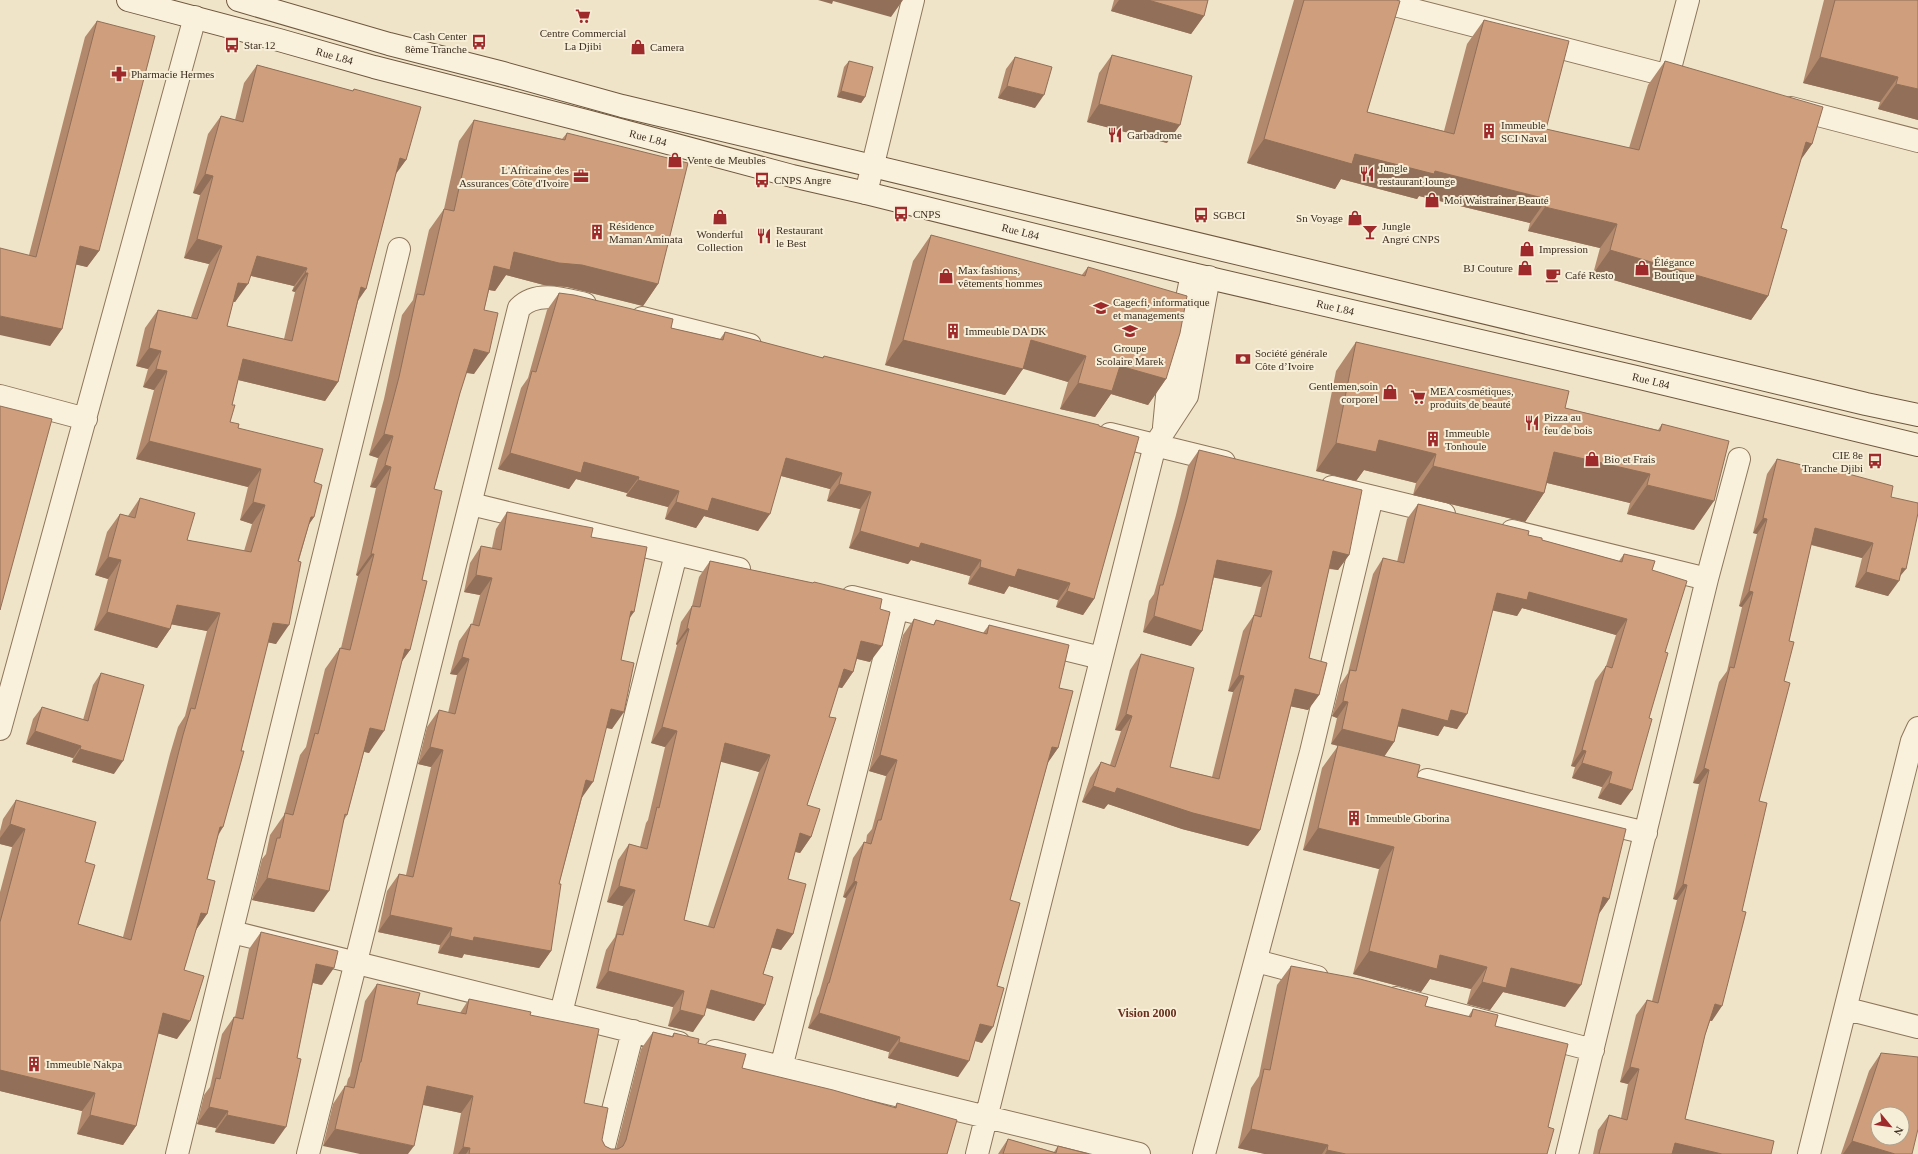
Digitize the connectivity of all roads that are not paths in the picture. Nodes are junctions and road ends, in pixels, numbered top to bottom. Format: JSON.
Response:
{"nodes":[{"id":1,"x":128,"y":0,"type":"edge"},
{"id":2,"x":238,"y":0,"type":"edge"},
{"id":3,"x":913,"y":0,"type":"edge"},
{"id":4,"x":1375,"y":0,"type":"edge"},
{"id":5,"x":1688,"y":0,"type":"edge"},
{"id":6,"x":195,"y":17,"type":"junction"},
{"id":7,"x":1668,"y":76,"type":"junction"},
{"id":8,"x":1706,"y":86,"type":"edge"},
{"id":9,"x":1774,"y":104,"type":"edge"},
{"id":10,"x":1918,"y":141,"type":"edge"},
{"id":11,"x":873,"y":166,"type":"junction"},
{"id":12,"x":866,"y":193,"type":"junction"},
{"id":13,"x":399,"y":249,"type":"dead end"},
{"id":14,"x":1200,"y":276,"type":"junction"},
{"id":15,"x":603,"y":308,"type":"edge"},
{"id":16,"x":626,"y":314,"type":"edge"},
{"id":17,"x":772,"y":350,"type":"edge"},
{"id":18,"x":0,"y":396,"type":"edge"},
{"id":19,"x":1918,"y":415,"type":"edge"},
{"id":20,"x":86,"y":419,"type":"junction"},
{"id":21,"x":1094,"y":430,"type":"edge"},
{"id":22,"x":1159,"y":438,"type":"junction"},
{"id":23,"x":1918,"y":445,"type":"edge"},
{"id":24,"x":1739,"y":459,"type":"dead end"},
{"id":25,"x":1241,"y":466,"type":"edge"},
{"id":26,"x":1310,"y":482,"type":"edge"},
{"id":27,"x":1372,"y":497,"type":"junction"},
{"id":28,"x":471,"y":504,"type":"junction"},
{"id":29,"x":1463,"y":519,"type":"edge"},
{"id":30,"x":1494,"y":527,"type":"edge"},
{"id":31,"x":676,"y":554,"type":"junction"},
{"id":32,"x":760,"y":574,"type":"edge"},
{"id":33,"x":1707,"y":579,"type":"junction"},
{"id":34,"x":836,"y":593,"type":"edge"},
{"id":35,"x":896,"y":608,"type":"junction"},
{"id":36,"x":1102,"y":658,"type":"junction"},
{"id":37,"x":1918,"y":728,"type":"edge"},
{"id":38,"x":0,"y":729,"type":"edge"},
{"id":39,"x":1311,"y":752,"type":"junction"},
{"id":40,"x":1334,"y":757,"type":"edge"},
{"id":41,"x":1410,"y":776,"type":"edge"},
{"id":42,"x":1646,"y":833,"type":"junction"},
{"id":43,"x":232,"y":932,"type":"junction"},
{"id":44,"x":1256,"y":961,"type":"junction"},
{"id":45,"x":356,"y":963,"type":"junction"},
{"id":46,"x":1333,"y":981,"type":"edge"},
{"id":47,"x":1378,"y":993,"type":"edge"},
{"id":48,"x":1847,"y":1009,"type":"junction"},
{"id":49,"x":560,"y":1013,"type":"junction"},
{"id":50,"x":1918,"y":1027,"type":"edge"},
{"id":51,"x":633,"y":1031,"type":"junction"},
{"id":52,"x":1593,"y":1050,"type":"junction"},
{"id":53,"x":781,"y":1068,"type":"junction"},
{"id":54,"x":987,"y":1118,"type":"junction"},
{"id":55,"x":176,"y":1154,"type":"edge"},
{"id":56,"x":308,"y":1154,"type":"edge"},
{"id":57,"x":602,"y":1154,"type":"edge"},
{"id":58,"x":977,"y":1154,"type":"edge"},
{"id":59,"x":1139,"y":1154,"type":"edge"},
{"id":60,"x":1204,"y":1154,"type":"edge"},
{"id":61,"x":1567,"y":1154,"type":"edge"},
{"id":62,"x":1809,"y":1154,"type":"edge"}],
"edges":[{"from":1,"to":6,"type":"street","name":"Rue L84"},
{"from":2,"to":11,"type":"street"},
{"from":3,"to":11,"type":"street"},
{"from":4,"to":7,"type":"street"},
{"from":5,"to":7,"type":"street"},
{"from":6,"to":12,"type":"street","name":"Rue L84"},
{"from":6,"to":20,"type":"street"},
{"from":7,"to":8,"type":"street"},
{"from":9,"to":10,"type":"street"},
{"from":11,"to":12,"type":"street"},
{"from":11,"to":19,"type":"street"},
{"from":12,"to":14,"type":"street","name":"Rue L84"},
{"from":13,"to":43,"type":"street"},
{"from":14,"to":22,"type":"street"},
{"from":14,"to":23,"type":"street","name":"Rue L84"},
{"from":15,"to":28,"type":"street"},
{"from":16,"to":17,"type":"street"},
{"from":18,"to":20,"type":"street"},
{"from":20,"to":38,"type":"street"},
{"from":21,"to":22,"type":"street"},
{"from":22,"to":25,"type":"street"},
{"from":22,"to":36,"type":"street"},
{"from":24,"to":33,"type":"street"},
{"from":26,"to":27,"type":"street"},
{"from":27,"to":29,"type":"street"},
{"from":27,"to":39,"type":"street"},
{"from":28,"to":31,"type":"street"},
{"from":28,"to":45,"type":"street"},
{"from":30,"to":33,"type":"street"},
{"from":31,"to":32,"type":"street"},
{"from":31,"to":49,"type":"street"},
{"from":33,"to":42,"type":"street"},
{"from":34,"to":35,"type":"street"},
{"from":35,"to":36,"type":"street"},
{"from":35,"to":53,"type":"street"},
{"from":36,"to":54,"type":"street"},
{"from":37,"to":48,"type":"street"},
{"from":39,"to":40,"type":"street"},
{"from":39,"to":44,"type":"street"},
{"from":41,"to":42,"type":"street"},
{"from":42,"to":52,"type":"street"},
{"from":43,"to":45,"type":"street"},
{"from":43,"to":55,"type":"street"},
{"from":44,"to":46,"type":"street"},
{"from":44,"to":60,"type":"street"},
{"from":45,"to":49,"type":"street"},
{"from":45,"to":56,"type":"street"},
{"from":47,"to":52,"type":"street"},
{"from":48,"to":50,"type":"street"},
{"from":48,"to":62,"type":"street"},
{"from":49,"to":51,"type":"street"},
{"from":51,"to":53,"type":"street"},
{"from":51,"to":57,"type":"street"},
{"from":52,"to":61,"type":"street"},
{"from":53,"to":54,"type":"street"},
{"from":54,"to":58,"type":"street"},
{"from":54,"to":59,"type":"street"}]}
